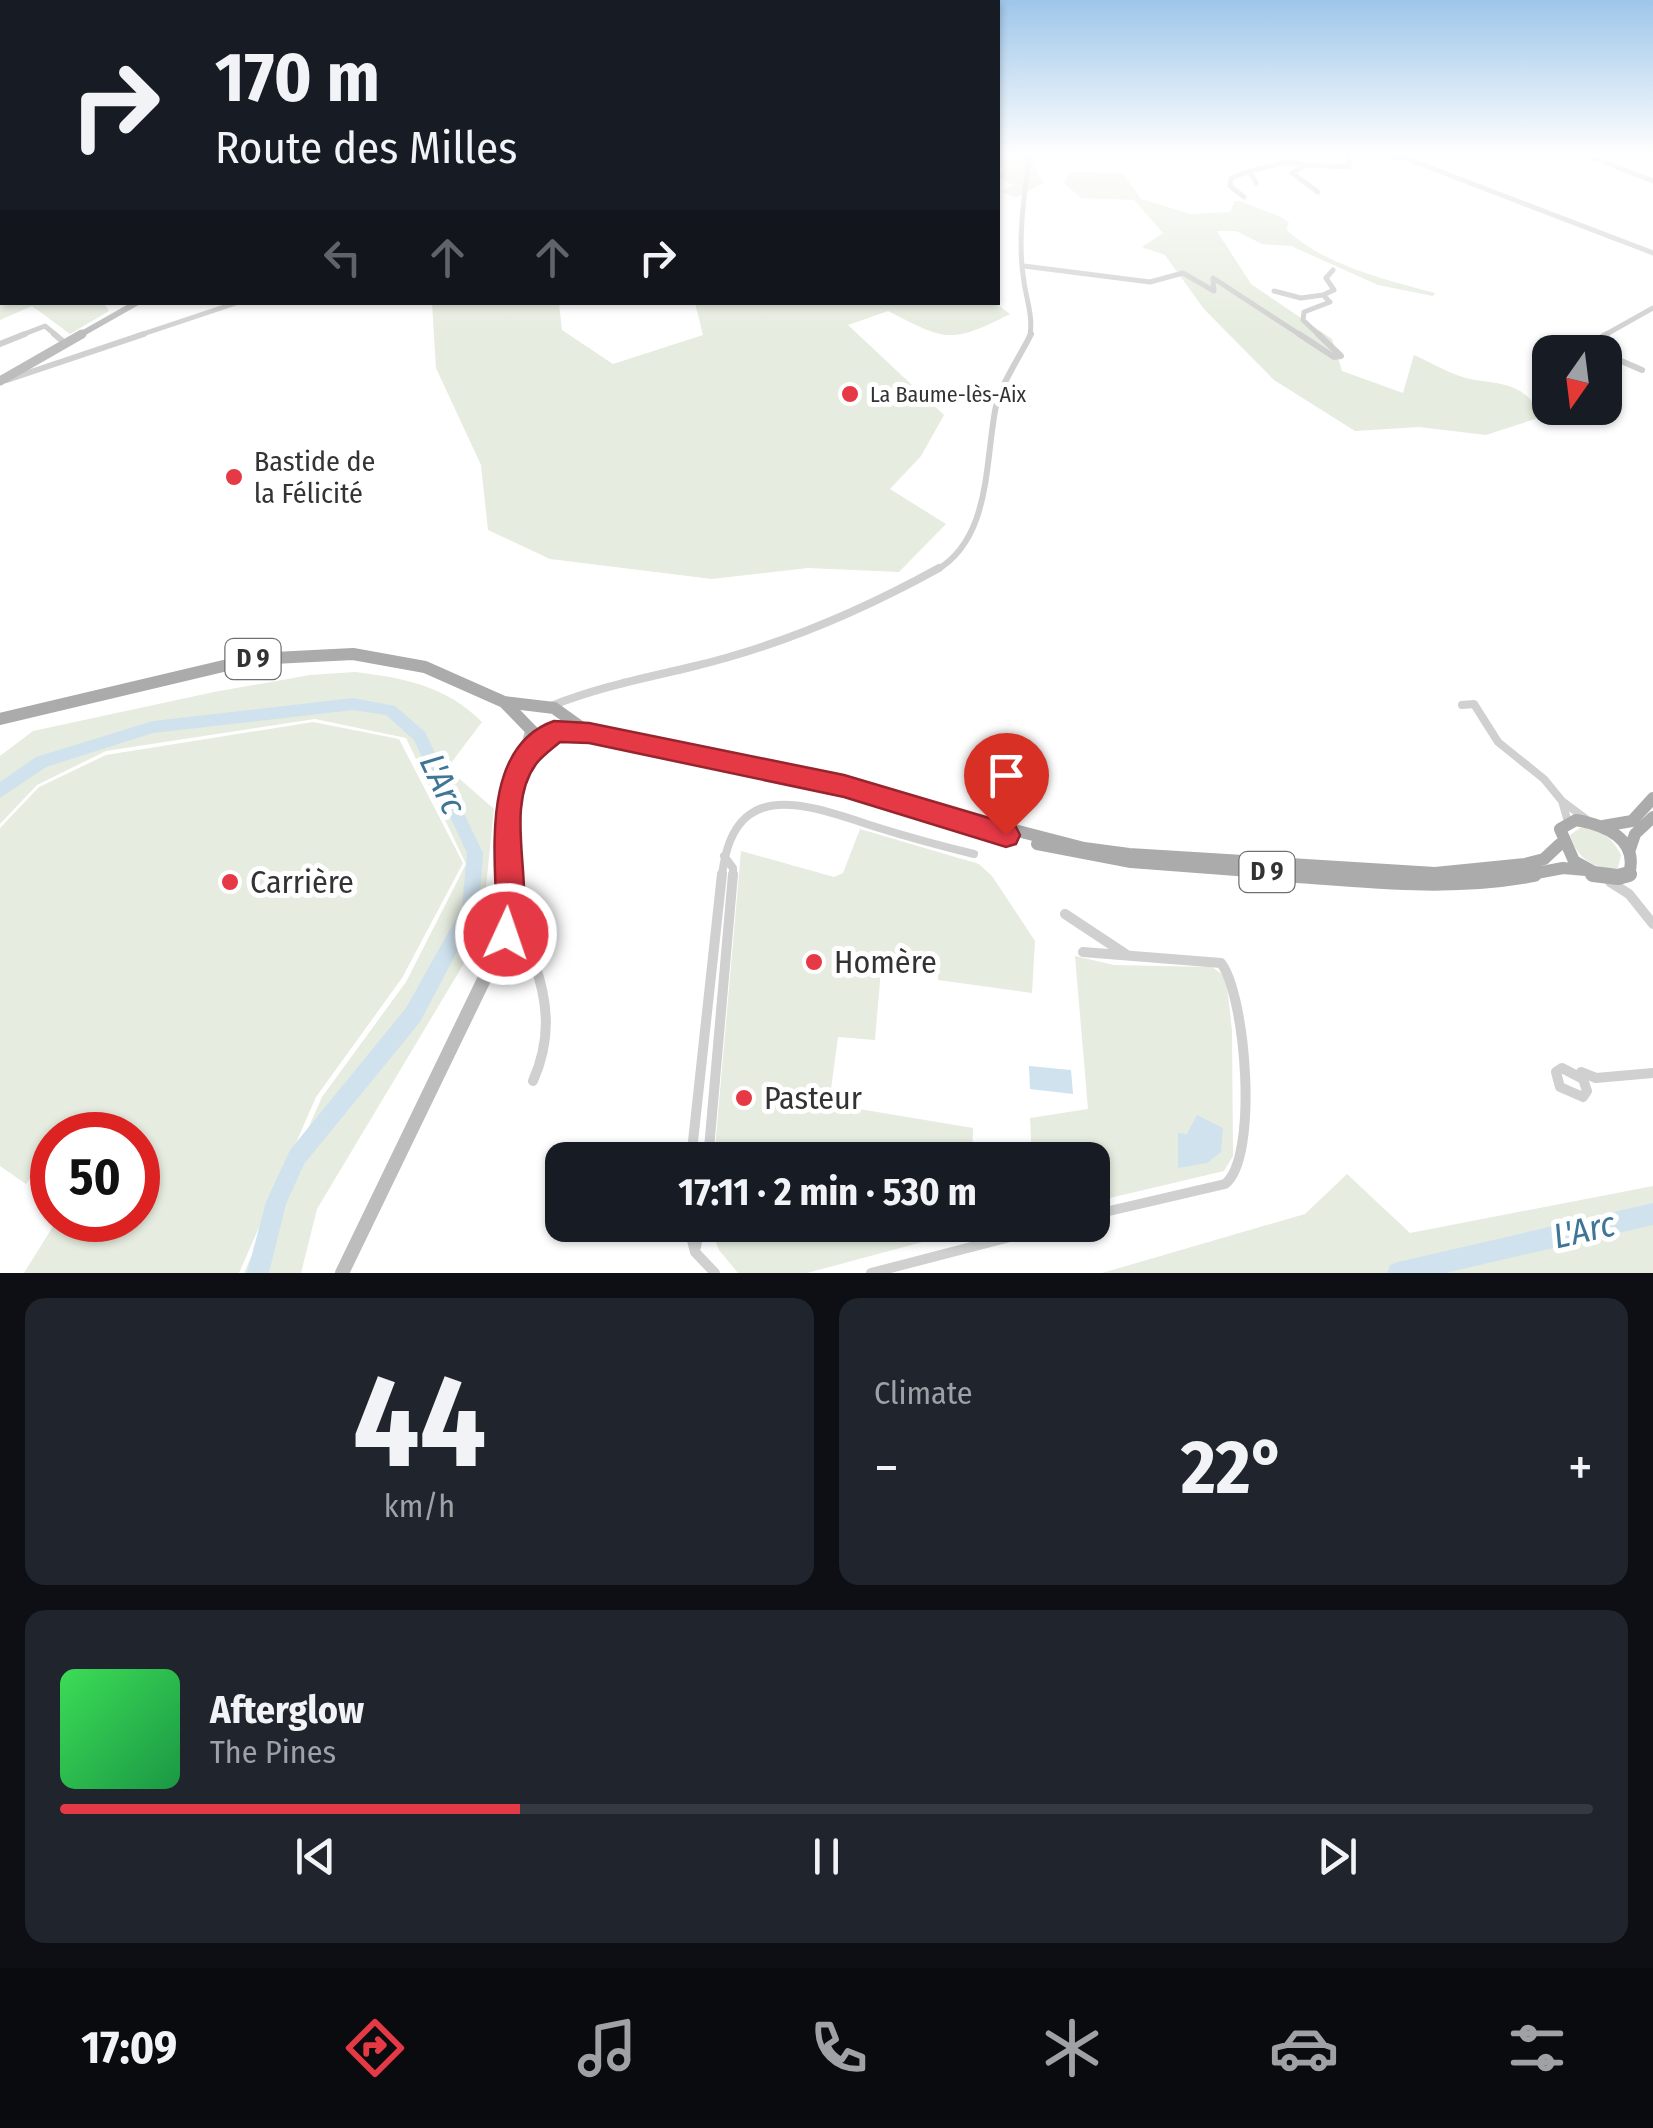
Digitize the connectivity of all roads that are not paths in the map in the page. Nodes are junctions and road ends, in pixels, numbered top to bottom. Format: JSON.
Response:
{"nodes":[{"id":1,"x":1024,"y":214,"type":"edge"},
{"id":2,"x":1552,"y":214,"type":"edge"},
{"id":3,"x":1653,"y":253,"type":"edge"},
{"id":4,"x":1024,"y":266,"type":"junction"},
{"id":5,"x":1333,"y":270,"type":"dead end"},
{"id":6,"x":1274,"y":290,"type":"dead end"},
{"id":7,"x":1323,"y":295,"type":"junction"},
{"id":8,"x":130,"y":305,"type":"edge"},
{"id":9,"x":232,"y":305,"type":"edge"},
{"id":10,"x":1653,"y":308,"type":"edge"},
{"id":11,"x":1602,"y":335,"type":"edge"},
{"id":12,"x":0,"y":344,"type":"edge"},
{"id":13,"x":65,"y":344,"type":"junction"},
{"id":14,"x":1622,"y":361,"type":"edge"},
{"id":15,"x":1642,"y":370,"type":"dead end"},
{"id":16,"x":1,"y":380,"type":"edge"},
{"id":17,"x":504,"y":702,"type":"junction"},
{"id":18,"x":1462,"y":704,"type":"dead end"},
{"id":19,"x":552,"y":711,"type":"junction"},
{"id":20,"x":0,"y":720,"type":"edge"},
{"id":21,"x":528,"y":728,"type":"junction"},
{"id":22,"x":589,"y":733,"type":"junction"},
{"id":23,"x":550,"y":734,"type":"junction"},
{"id":24,"x":519,"y":766,"type":"junction"},
{"id":25,"x":1653,"y":798,"type":"edge"},
{"id":26,"x":1562,"y":800,"type":"junction"},
{"id":27,"x":953,"y":816,"type":"junction"},
{"id":28,"x":1653,"y":817,"type":"edge"},
{"id":29,"x":1568,"y":822,"type":"junction"},
{"id":30,"x":1601,"y":826,"type":"junction"},
{"id":31,"x":1560,"y":844,"type":"junction"},
{"id":32,"x":1630,"y":849,"type":"junction"},
{"id":33,"x":974,"y":854,"type":"dead end"},
{"id":34,"x":724,"y":856,"type":"junction"},
{"id":35,"x":1586,"y":870,"type":"junction"},
{"id":36,"x":1628,"y":874,"type":"junction"},
{"id":37,"x":1602,"y":876,"type":"junction"},
{"id":38,"x":1629,"y":894,"type":"junction"},
{"id":39,"x":1065,"y":914,"type":"dead end"},
{"id":40,"x":1653,"y":924,"type":"edge"},
{"id":41,"x":500,"y":948,"type":"junction"},
{"id":42,"x":1084,"y":952,"type":"dead end"},
{"id":43,"x":1136,"y":958,"type":"junction"},
{"id":44,"x":1567,"y":1068,"type":"junction"},
{"id":45,"x":1653,"y":1072,"type":"edge"},
{"id":46,"x":1596,"y":1078,"type":"junction"},
{"id":47,"x":533,"y":1080,"type":"dead end"},
{"id":48,"x":1588,"y":1090,"type":"junction"},
{"id":49,"x":693,"y":1142,"type":"edge"},
{"id":50,"x":710,"y":1142,"type":"edge"},
{"id":51,"x":1110,"y":1211,"type":"edge"},
{"id":52,"x":692,"y":1242,"type":"edge"},
{"id":53,"x":697,"y":1242,"type":"edge"},
{"id":54,"x":990,"y":1242,"type":"edge"},
{"id":55,"x":695,"y":1252,"type":"junction"},
{"id":56,"x":342,"y":1273,"type":"edge"},
{"id":57,"x":715,"y":1273,"type":"edge"},
{"id":58,"x":870,"y":1273,"type":"edge"}],
"edges":[{"from":1,"to":4,"type":"street"},
{"from":2,"to":3,"type":"street"},
{"from":4,"to":7,"type":"street"},
{"from":4,"to":19,"type":"street"},
{"from":5,"to":7,"type":"street"},
{"from":6,"to":7,"type":"street"},
{"from":8,"to":13,"type":"main road"},
{"from":9,"to":16,"type":"street"},
{"from":10,"to":11,"type":"street"},
{"from":12,"to":13,"type":"street"},
{"from":13,"to":16,"type":"main road"},
{"from":14,"to":15,"type":"street"},
{"from":17,"to":19,"type":"main road","number":"D 9"},
{"from":17,"to":20,"type":"main road","number":"D 9"},
{"from":17,"to":21,"type":"main road","number":"D 9"},
{"from":18,"to":26,"type":"street"},
{"from":19,"to":21,"type":"main road"},
{"from":19,"to":22,"type":"main road","number":"D 9"},
{"from":19,"to":23,"type":"main road"},
{"from":21,"to":23,"type":"main road"},
{"from":21,"to":24,"type":"main road"},
{"from":22,"to":23,"type":"main road","number":"D 9"},
{"from":22,"to":27,"type":"main road","number":"D 9"},
{"from":23,"to":24,"type":"main road"},
{"from":24,"to":41,"type":"main road"},
{"from":25,"to":30,"type":"main road"},
{"from":26,"to":29,"type":"street"},
{"from":26,"to":30,"type":"street"},
{"from":27,"to":31,"type":"main road","number":"D 9"},
{"from":27,"to":35,"type":"main road","number":"D 9"},
{"from":28,"to":32,"type":"main road"},
{"from":29,"to":30,"type":"main road"},
{"from":29,"to":31,"type":"main road"},
{"from":30,"to":32,"type":"main road"},
{"from":31,"to":35,"type":"main road"},
{"from":32,"to":36,"type":"main road"},
{"from":33,"to":34,"type":"street"},
{"from":34,"to":49,"type":"street"},
{"from":34,"to":50,"type":"street"},
{"from":35,"to":37,"type":"main road"},
{"from":36,"to":37,"type":"main road"},
{"from":36,"to":38,"type":"street"},
{"from":37,"to":38,"type":"street"},
{"from":38,"to":40,"type":"street"},
{"from":39,"to":43,"type":"street"},
{"from":41,"to":47,"type":"street"},
{"from":41,"to":56,"type":"main road"},
{"from":42,"to":43,"type":"street"},
{"from":43,"to":51,"type":"street"},
{"from":44,"to":46,"type":"street"},
{"from":44,"to":48,"type":"street"},
{"from":44,"to":48,"type":"street"},
{"from":45,"to":46,"type":"street"},
{"from":46,"to":48,"type":"street"},
{"from":52,"to":55,"type":"street"},
{"from":53,"to":55,"type":"street"},
{"from":54,"to":58,"type":"street"},
{"from":55,"to":57,"type":"street"}]}
